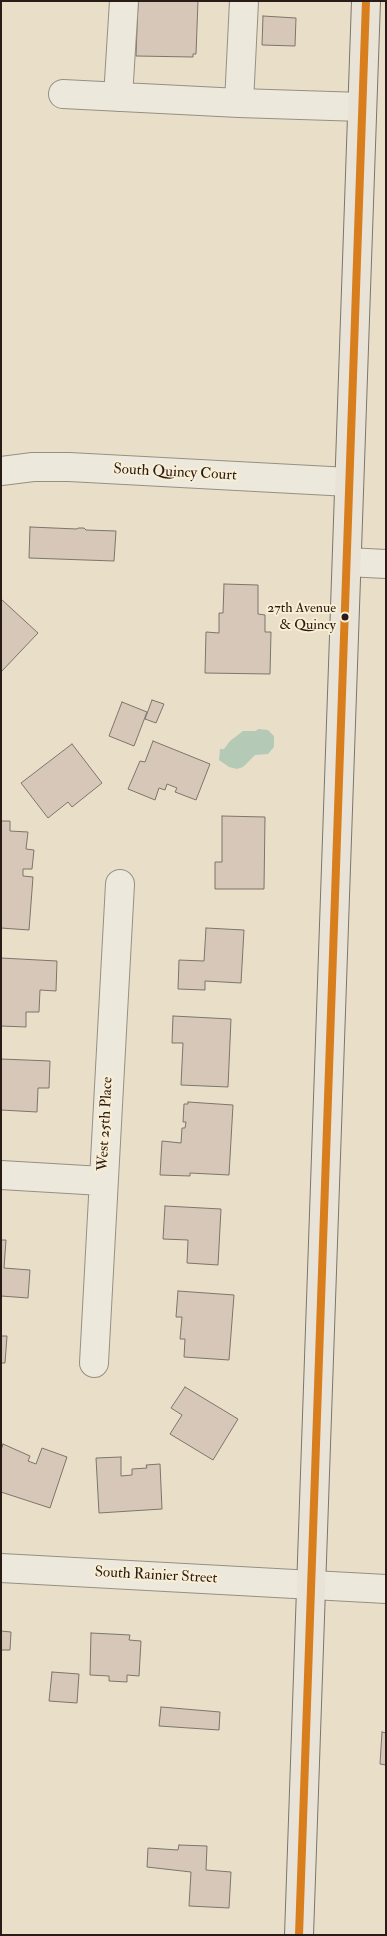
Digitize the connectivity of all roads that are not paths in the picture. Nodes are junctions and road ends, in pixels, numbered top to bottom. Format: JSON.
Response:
{"nodes":[{"id":1,"x":124,"y":1,"type":"edge"},
{"id":2,"x":244,"y":1,"type":"edge"},
{"id":3,"x":366,"y":1,"type":"edge"},
{"id":4,"x":63,"y":94,"type":"dead end"},
{"id":5,"x":118,"y":97,"type":"junction"},
{"id":6,"x":239,"y":102,"type":"junction"},
{"id":7,"x":362,"y":107,"type":"junction"},
{"id":8,"x":1,"y":471,"type":"edge"},
{"id":9,"x":349,"y":482,"type":"junction"},
{"id":10,"x":347,"y":562,"type":"junction"},
{"id":11,"x":386,"y":564,"type":"edge"},
{"id":12,"x":120,"y":884,"type":"dead end"},
{"id":13,"x":1,"y":1175,"type":"edge"},
{"id":14,"x":102,"y":1180,"type":"junction"},
{"id":15,"x":94,"y":1364,"type":"dead end"},
{"id":16,"x":1,"y":1568,"type":"edge"},
{"id":17,"x":311,"y":1585,"type":"junction"},
{"id":18,"x":386,"y":1589,"type":"edge"},
{"id":19,"x":299,"y":1935,"type":"edge"}],
"edges":[{"from":1,"to":5,"type":"street"},
{"from":2,"to":6,"type":"street"},
{"from":3,"to":7,"type":"main road"},
{"from":4,"to":5,"type":"street"},
{"from":5,"to":6,"type":"street"},
{"from":6,"to":7,"type":"street"},
{"from":7,"to":9,"type":"main road"},
{"from":8,"to":9,"type":"street","name":"South Quincy Court"},
{"from":9,"to":10,"type":"main road"},
{"from":10,"to":11,"type":"street"},
{"from":10,"to":17,"type":"main road"},
{"from":12,"to":14,"type":"street","name":"West 25th Place"},
{"from":13,"to":14,"type":"street"},
{"from":14,"to":15,"type":"street","name":"West 25th Place"},
{"from":16,"to":17,"type":"street","name":"South Rainier Street"},
{"from":17,"to":18,"type":"street","name":"South Rainier Street"},
{"from":17,"to":19,"type":"main road"}]}
